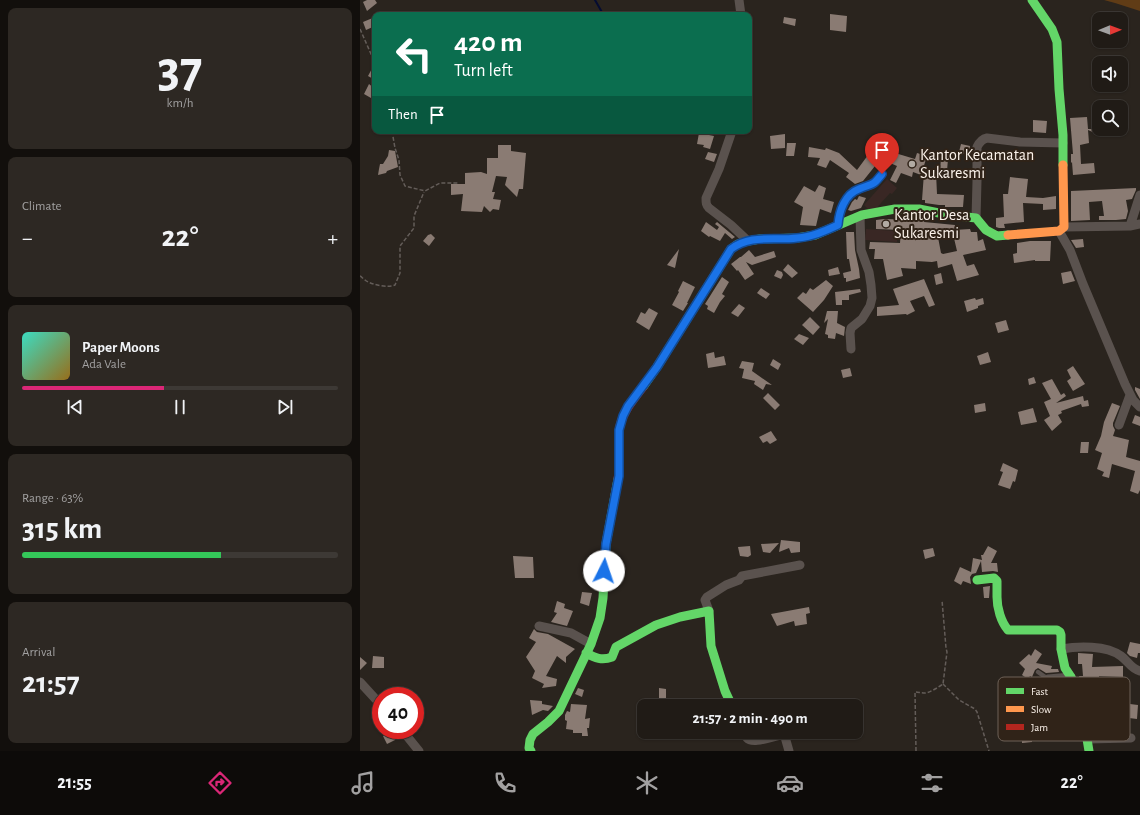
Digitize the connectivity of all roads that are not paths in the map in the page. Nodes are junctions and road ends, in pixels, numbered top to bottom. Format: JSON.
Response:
{"nodes":[{"id":1,"x":739,"y":0,"type":"edge"},
{"id":2,"x":1032,"y":0,"type":"edge"},
{"id":3,"x":741,"y":12,"type":"edge"},
{"id":4,"x":731,"y":134,"type":"edge"},
{"id":5,"x":1063,"y":143,"type":"junction"},
{"id":6,"x":882,"y":174,"type":"dead end"},
{"id":7,"x":1140,"y":195,"type":"edge"},
{"id":8,"x":860,"y":216,"type":"junction"},
{"id":9,"x":976,"y":218,"type":"junction"},
{"id":10,"x":1140,"y":224,"type":"edge"},
{"id":11,"x":838,"y":225,"type":"junction"},
{"id":12,"x":1130,"y":226,"type":"junction"},
{"id":13,"x":1062,"y":229,"type":"junction"},
{"id":14,"x":748,"y":241,"type":"junction"},
{"id":15,"x":851,"y":349,"type":"dead end"},
{"id":16,"x":1130,"y":395,"type":"junction"},
{"id":17,"x":1140,"y":407,"type":"edge"},
{"id":18,"x":1119,"y":425,"type":"dead end"},
{"id":19,"x":800,"y":565,"type":"dead end"},
{"id":20,"x":977,"y":580,"type":"dead end"},
{"id":21,"x":709,"y":611,"type":"junction"},
{"id":22,"x":539,"y":626,"type":"dead end"},
{"id":23,"x":591,"y":644,"type":"junction"},
{"id":24,"x":1061,"y":649,"type":"junction"},
{"id":25,"x":586,"y":653,"type":"junction"},
{"id":26,"x":1140,"y":671,"type":"edge"},
{"id":27,"x":1038,"y":672,"type":"dead end"},
{"id":28,"x":1045,"y":677,"type":"edge"},
{"id":29,"x":1071,"y":677,"type":"edge"},
{"id":30,"x":360,"y":682,"type":"edge"},
{"id":31,"x":372,"y":695,"type":"edge"},
{"id":32,"x":729,"y":699,"type":"edge"},
{"id":33,"x":409,"y":739,"type":"edge"},
{"id":34,"x":748,"y":739,"type":"edge"},
{"id":35,"x":764,"y":739,"type":"edge"},
{"id":36,"x":786,"y":739,"type":"edge"},
{"id":37,"x":1087,"y":741,"type":"edge"},
{"id":38,"x":419,"y":751,"type":"edge"},
{"id":39,"x":531,"y":751,"type":"edge"},
{"id":40,"x":789,"y":751,"type":"edge"},
{"id":41,"x":1089,"y":751,"type":"edge"}],
"edges":[{"from":1,"to":3,"type":"street"},
{"from":2,"to":5,"type":"street"},
{"from":4,"to":14,"type":"street"},
{"from":5,"to":9,"type":"street"},
{"from":5,"to":13,"type":"street"},
{"from":6,"to":11,"type":"street"},
{"from":7,"to":12,"type":"street"},
{"from":8,"to":9,"type":"street"},
{"from":8,"to":11,"type":"street"},
{"from":8,"to":15,"type":"street"},
{"from":9,"to":13,"type":"street"},
{"from":10,"to":12,"type":"street"},
{"from":11,"to":14,"type":"street"},
{"from":12,"to":13,"type":"street"},
{"from":13,"to":16,"type":"street"},
{"from":14,"to":23,"type":"street"},
{"from":16,"to":17,"type":"street"},
{"from":16,"to":18,"type":"street"},
{"from":19,"to":21,"type":"street"},
{"from":20,"to":24,"type":"street"},
{"from":21,"to":25,"type":"street"},
{"from":21,"to":32,"type":"street"},
{"from":22,"to":23,"type":"street"},
{"from":23,"to":25,"type":"street"},
{"from":24,"to":26,"type":"street"},
{"from":24,"to":29,"type":"street"},
{"from":25,"to":39,"type":"street"},
{"from":27,"to":28,"type":"lane"},
{"from":30,"to":31,"type":"street"},
{"from":33,"to":38,"type":"street"},
{"from":34,"to":35,"type":"street"},
{"from":36,"to":40,"type":"street"},
{"from":37,"to":41,"type":"street"}]}
